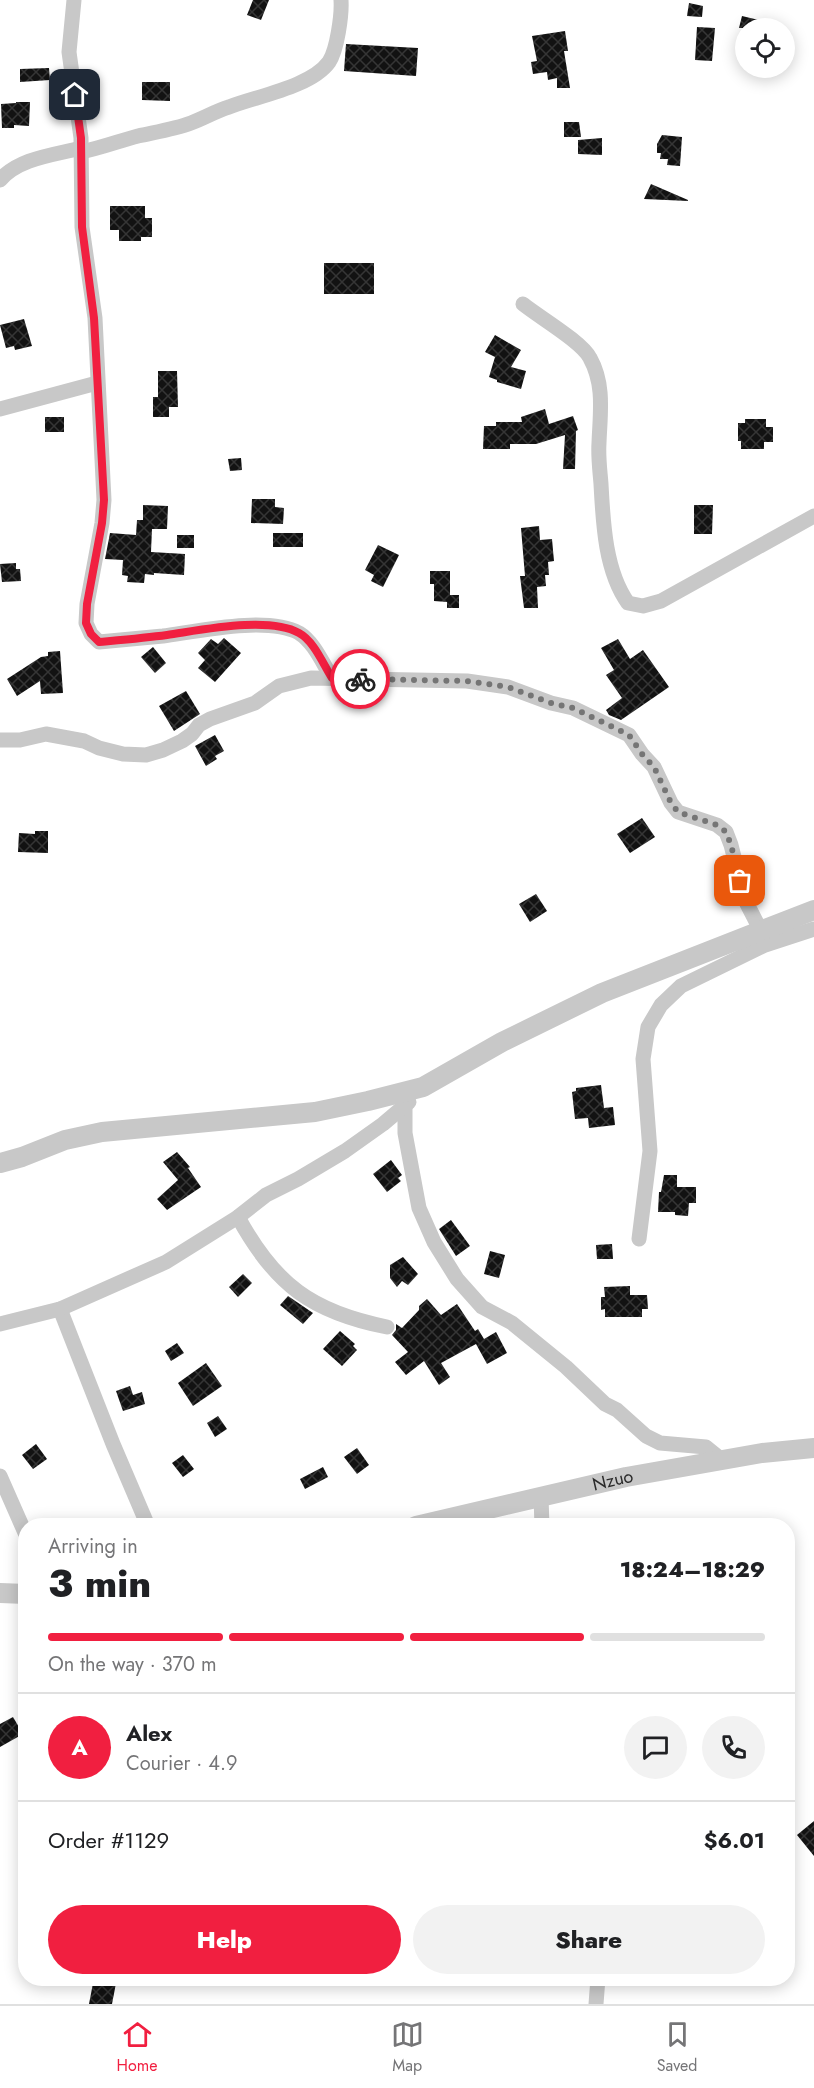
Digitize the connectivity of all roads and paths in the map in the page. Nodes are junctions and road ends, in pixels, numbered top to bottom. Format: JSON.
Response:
{"nodes":[{"id":1,"x":74,"y":0,"type":"edge"},
{"id":2,"x":341,"y":0,"type":"edge"},
{"id":3,"x":81,"y":150,"type":"junction"},
{"id":4,"x":0,"y":180,"type":"edge"},
{"id":5,"x":523,"y":304,"type":"dead end"},
{"id":6,"x":97,"y":383,"type":"junction"},
{"id":7,"x":0,"y":409,"type":"edge"},
{"id":8,"x":814,"y":516,"type":"edge"},
{"id":9,"x":332,"y":678,"type":"junction"},
{"id":10,"x":0,"y":740,"type":"edge"},
{"id":11,"x":814,"y":910,"type":"edge"},
{"id":12,"x":814,"y":929,"type":"edge"},
{"id":13,"x":761,"y":931,"type":"junction"},
{"id":14,"x":423,"y":1087,"type":"junction"},
{"id":15,"x":405,"y":1106,"type":"junction"},
{"id":16,"x":0,"y":1162,"type":"edge"},
{"id":17,"x":238,"y":1217,"type":"junction"},
{"id":18,"x":639,"y":1239,"type":"dead end"},
{"id":19,"x":60,"y":1309,"type":"junction"},
{"id":20,"x":0,"y":1324,"type":"edge"},
{"id":21,"x":387,"y":1327,"type":"dead end"},
{"id":22,"x":814,"y":1448,"type":"edge"},
{"id":23,"x":722,"y":1460,"type":"junction"},
{"id":24,"x":0,"y":1476,"type":"edge"},
{"id":25,"x":541,"y":1497,"type":"junction"},
{"id":26,"x":19,"y":1518,"type":"edge"},
{"id":27,"x":145,"y":1518,"type":"edge"},
{"id":28,"x":450,"y":1518,"type":"edge"},
{"id":29,"x":542,"y":1518,"type":"edge"},
{"id":30,"x":0,"y":1593,"type":"edge"},
{"id":31,"x":18,"y":1594,"type":"edge"},
{"id":32,"x":597,"y":1986,"type":"edge"},
{"id":33,"x":596,"y":2004,"type":"edge"}],
"edges":[{"from":1,"to":3,"type":"street"},
{"from":2,"to":3,"type":"street"},
{"from":3,"to":4,"type":"street"},
{"from":3,"to":6,"type":"street"},
{"from":5,"to":8,"type":"street"},
{"from":6,"to":7,"type":"street"},
{"from":6,"to":9,"type":"street"},
{"from":9,"to":10,"type":"street"},
{"from":9,"to":13,"type":"street"},
{"from":11,"to":13,"type":"street"},
{"from":12,"to":18,"type":"street"},
{"from":13,"to":14,"type":"street"},
{"from":14,"to":15,"type":"street"},
{"from":14,"to":16,"type":"street"},
{"from":15,"to":17,"type":"street"},
{"from":15,"to":23,"type":"street"},
{"from":17,"to":19,"type":"street"},
{"from":17,"to":21,"type":"street"},
{"from":19,"to":20,"type":"street"},
{"from":19,"to":27,"type":"street"},
{"from":22,"to":23,"type":"street","name":"Nzuo"},
{"from":23,"to":25,"type":"street","name":"Nzuo"},
{"from":24,"to":26,"type":"street"},
{"from":25,"to":28,"type":"street","name":"Nzuo"},
{"from":25,"to":29,"type":"street"},
{"from":30,"to":31,"type":"street"},
{"from":32,"to":33,"type":"street"}]}
